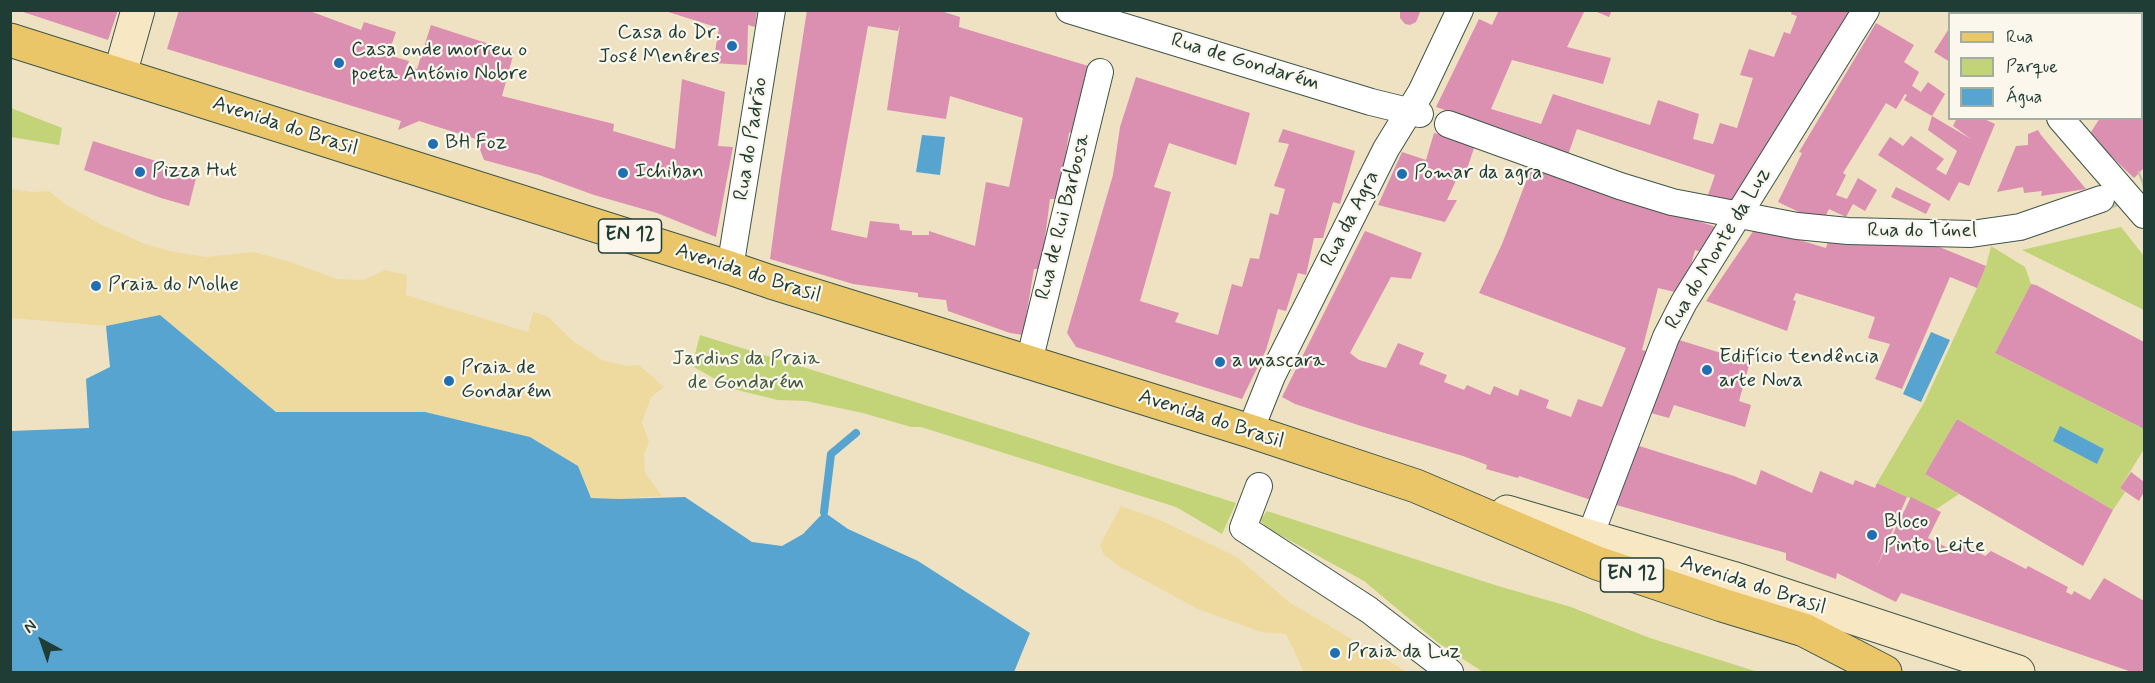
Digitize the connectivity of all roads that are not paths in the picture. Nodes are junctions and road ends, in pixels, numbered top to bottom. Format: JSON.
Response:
{"nodes":[{"id":1,"x":138,"y":10,"type":"edge"},
{"id":2,"x":772,"y":10,"type":"edge"},
{"id":3,"x":1069,"y":10,"type":"edge"},
{"id":4,"x":1460,"y":10,"type":"edge"},
{"id":5,"x":1866,"y":10,"type":"edge"},
{"id":6,"x":10,"y":40,"type":"edge"},
{"id":7,"x":1100,"y":72,"type":"dead end"},
{"id":8,"x":120,"y":74,"type":"junction"},
{"id":9,"x":1414,"y":112,"type":"junction"},
{"id":10,"x":2073,"y":124,"type":"edge"},
{"id":11,"x":1451,"y":125,"type":"dead end"},
{"id":12,"x":2101,"y":199,"type":"tunnel mouth"},
{"id":13,"x":1739,"y":214,"type":"junction"},
{"id":14,"x":2145,"y":215,"type":"edge"},
{"id":15,"x":730,"y":268,"type":"junction"},
{"id":16,"x":1029,"y":362,"type":"junction"},
{"id":17,"x":1250,"y":431,"type":"junction"},
{"id":18,"x":1259,"y":486,"type":"dead end"},
{"id":19,"x":1416,"y":486,"type":"junction"},
{"id":20,"x":1590,"y":536,"type":"junction"},
{"id":21,"x":1747,"y":584,"type":"junction"},
{"id":22,"x":1804,"y":630,"type":"junction"},
{"id":23,"x":1450,"y":672,"type":"edge"},
{"id":24,"x":1885,"y":672,"type":"edge"},
{"id":25,"x":2018,"y":672,"type":"edge"}],
"edges":[{"from":1,"to":8,"type":"main road"},
{"from":2,"to":15,"type":"street","name":"Rua do Padrão"},
{"from":3,"to":9,"type":"street","name":"Rua de Gondarém"},
{"from":4,"to":9,"type":"street","name":"Rua da Agra"},
{"from":5,"to":13,"type":"street","name":"Rua do Monte da Luz"},
{"from":6,"to":8,"type":"main road","name":"Avenida do Brasil","number":"EN 12"},
{"from":7,"to":16,"type":"street","name":"Rua de Rui Barbosa"},
{"from":8,"to":15,"type":"main road","name":"Avenida do Brasil","number":"EN 12"},
{"from":9,"to":17,"type":"street","name":"Rua da Agra"},
{"from":10,"to":14,"type":"street"},
{"from":11,"to":13,"type":"street"},
{"from":12,"to":13,"type":"street","name":"Rua do Túnel"},
{"from":13,"to":20,"type":"street","name":"Rua do Monte da Luz"},
{"from":15,"to":16,"type":"main road","name":"Avenida do Brasil","number":"EN 12"},
{"from":16,"to":17,"type":"main road","name":"Avenida do Brasil","number":"EN 12"},
{"from":17,"to":19,"type":"main road","name":"Avenida do Brasil","number":"EN 12"},
{"from":18,"to":23,"type":"street"},
{"from":19,"to":20,"type":"main road","name":"Avenida do Brasil"},
{"from":19,"to":22,"type":"main road","name":"Avenida do Brasil","number":"EN 12"},
{"from":20,"to":21,"type":"main road","name":"Avenida do Brasil"},
{"from":21,"to":22,"type":"main road"},
{"from":21,"to":25,"type":"main road","name":"Avenida do Brasil"},
{"from":22,"to":24,"type":"main road","name":"Avenida do Brasil","number":"EN 12"}]}
